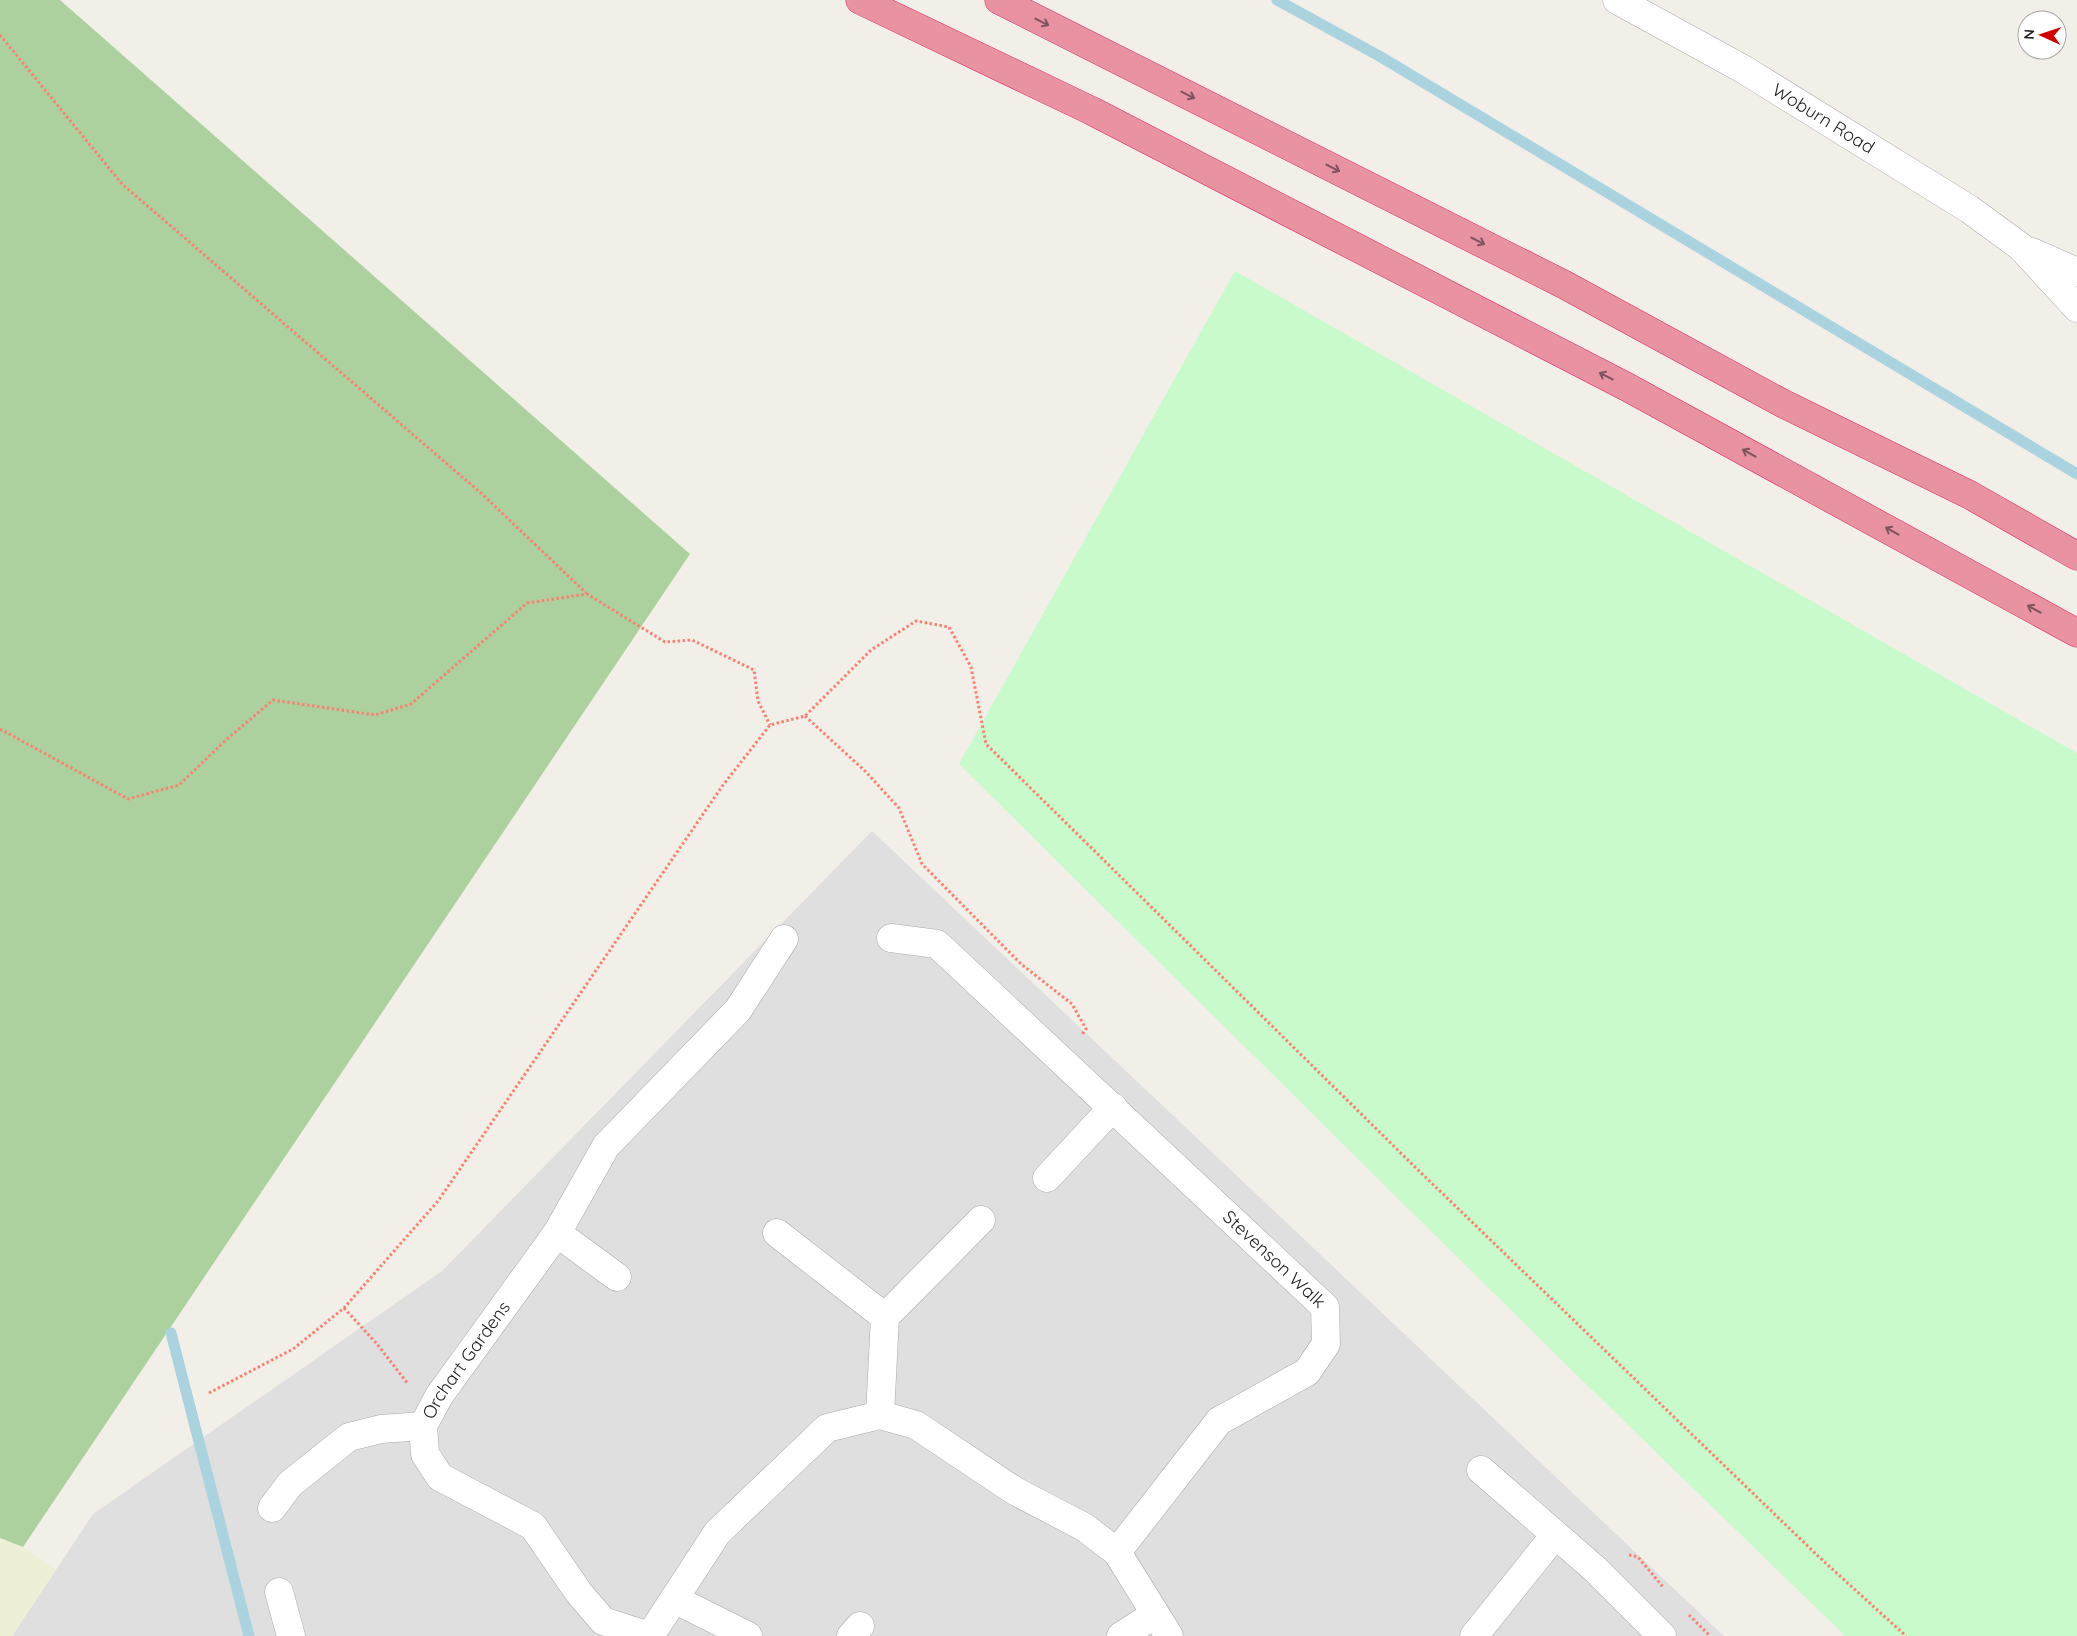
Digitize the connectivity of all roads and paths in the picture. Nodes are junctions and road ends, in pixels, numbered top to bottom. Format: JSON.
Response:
{"nodes":[{"id":1,"x":860,"y":0,"type":"edge"},
{"id":2,"x":999,"y":0,"type":"edge"},
{"id":3,"x":1617,"y":0,"type":"edge"},
{"id":4,"x":0,"y":35,"type":"edge"},
{"id":5,"x":2021,"y":247,"type":"junction"},
{"id":6,"x":2077,"y":272,"type":"edge"},
{"id":7,"x":2077,"y":308,"type":"edge"},
{"id":8,"x":2077,"y":556,"type":"edge"},
{"id":9,"x":587,"y":594,"type":"junction"},
{"id":10,"x":2077,"y":633,"type":"edge"},
{"id":11,"x":805,"y":716,"type":"junction"},
{"id":12,"x":770,"y":725,"type":"junction"},
{"id":13,"x":0,"y":729,"type":"edge"},
{"id":14,"x":891,"y":938,"type":"dead end"},
{"id":15,"x":784,"y":939,"type":"dead end"},
{"id":16,"x":1062,"y":1061,"type":"junction"},
{"id":17,"x":1113,"y":1107,"type":"junction"},
{"id":18,"x":1046,"y":1178,"type":"dead end"},
{"id":19,"x":981,"y":1220,"type":"dead end"},
{"id":20,"x":557,"y":1233,"type":"junction"},
{"id":21,"x":777,"y":1233,"type":"dead end"},
{"id":22,"x":617,"y":1277,"type":"dead end"},
{"id":23,"x":344,"y":1308,"type":"junction"},
{"id":24,"x":885,"y":1317,"type":"junction"},
{"id":25,"x":209,"y":1394,"type":"dead end"},
{"id":26,"x":880,"y":1415,"type":"junction"},
{"id":27,"x":427,"y":1419,"type":"junction"},
{"id":28,"x":1481,"y":1470,"type":"dead end"},
{"id":29,"x":272,"y":1508,"type":"dead end"},
{"id":30,"x":1554,"y":1535,"type":"junction"},
{"id":31,"x":1116,"y":1552,"type":"junction"},
{"id":32,"x":279,"y":1592,"type":"dead end"},
{"id":33,"x":674,"y":1599,"type":"junction"},
{"id":34,"x":1161,"y":1625,"type":"edge"},
{"id":35,"x":291,"y":1636,"type":"edge"},
{"id":36,"x":650,"y":1636,"type":"edge"},
{"id":37,"x":748,"y":1636,"type":"edge"},
{"id":38,"x":1121,"y":1636,"type":"edge"},
{"id":39,"x":1474,"y":1636,"type":"edge"},
{"id":40,"x":1662,"y":1636,"type":"edge"},
{"id":41,"x":1906,"y":1636,"type":"edge"}],
"edges":[{"from":10,"to":1,"type":"highway","one_way":true},
{"from":2,"to":8,"type":"highway","one_way":true},
{"from":3,"to":5,"type":"street","name":"Woburn Road"},
{"from":4,"to":9,"type":"path"},
{"from":5,"to":6,"type":"street","name":"Woburn Road"},
{"from":5,"to":7,"type":"street","name":"Woburn Road"},
{"from":9,"to":12,"type":"path"},
{"from":9,"to":13,"type":"path"},
{"from":11,"to":12,"type":"path"},
{"from":11,"to":16,"type":"path"},
{"from":11,"to":41,"type":"path"},
{"from":12,"to":23,"type":"path"},
{"from":14,"to":16,"type":"street","name":"Stevenson Walk"},
{"from":15,"to":20,"type":"street","name":"Orchart Gardens"},
{"from":16,"to":17,"type":"street","name":"Stevenson Walk"},
{"from":17,"to":18,"type":"street"},
{"from":17,"to":31,"type":"street","name":"Stevenson Walk"},
{"from":19,"to":24,"type":"street"},
{"from":20,"to":22,"type":"street"},
{"from":20,"to":27,"type":"street","name":"Orchart Gardens"},
{"from":21,"to":24,"type":"street"},
{"from":23,"to":25,"type":"path"},
{"from":23,"to":27,"type":"path"},
{"from":24,"to":26,"type":"street"},
{"from":26,"to":31,"type":"street"},
{"from":26,"to":33,"type":"street"},
{"from":27,"to":29,"type":"street"},
{"from":27,"to":36,"type":"street","name":"Orchart Gardens"},
{"from":28,"to":30,"type":"street"},
{"from":30,"to":39,"type":"street"},
{"from":30,"to":40,"type":"street"},
{"from":31,"to":34,"type":"street"},
{"from":32,"to":35,"type":"street"},
{"from":33,"to":36,"type":"street"},
{"from":33,"to":37,"type":"street"},
{"from":34,"to":38,"type":"street"}]}
